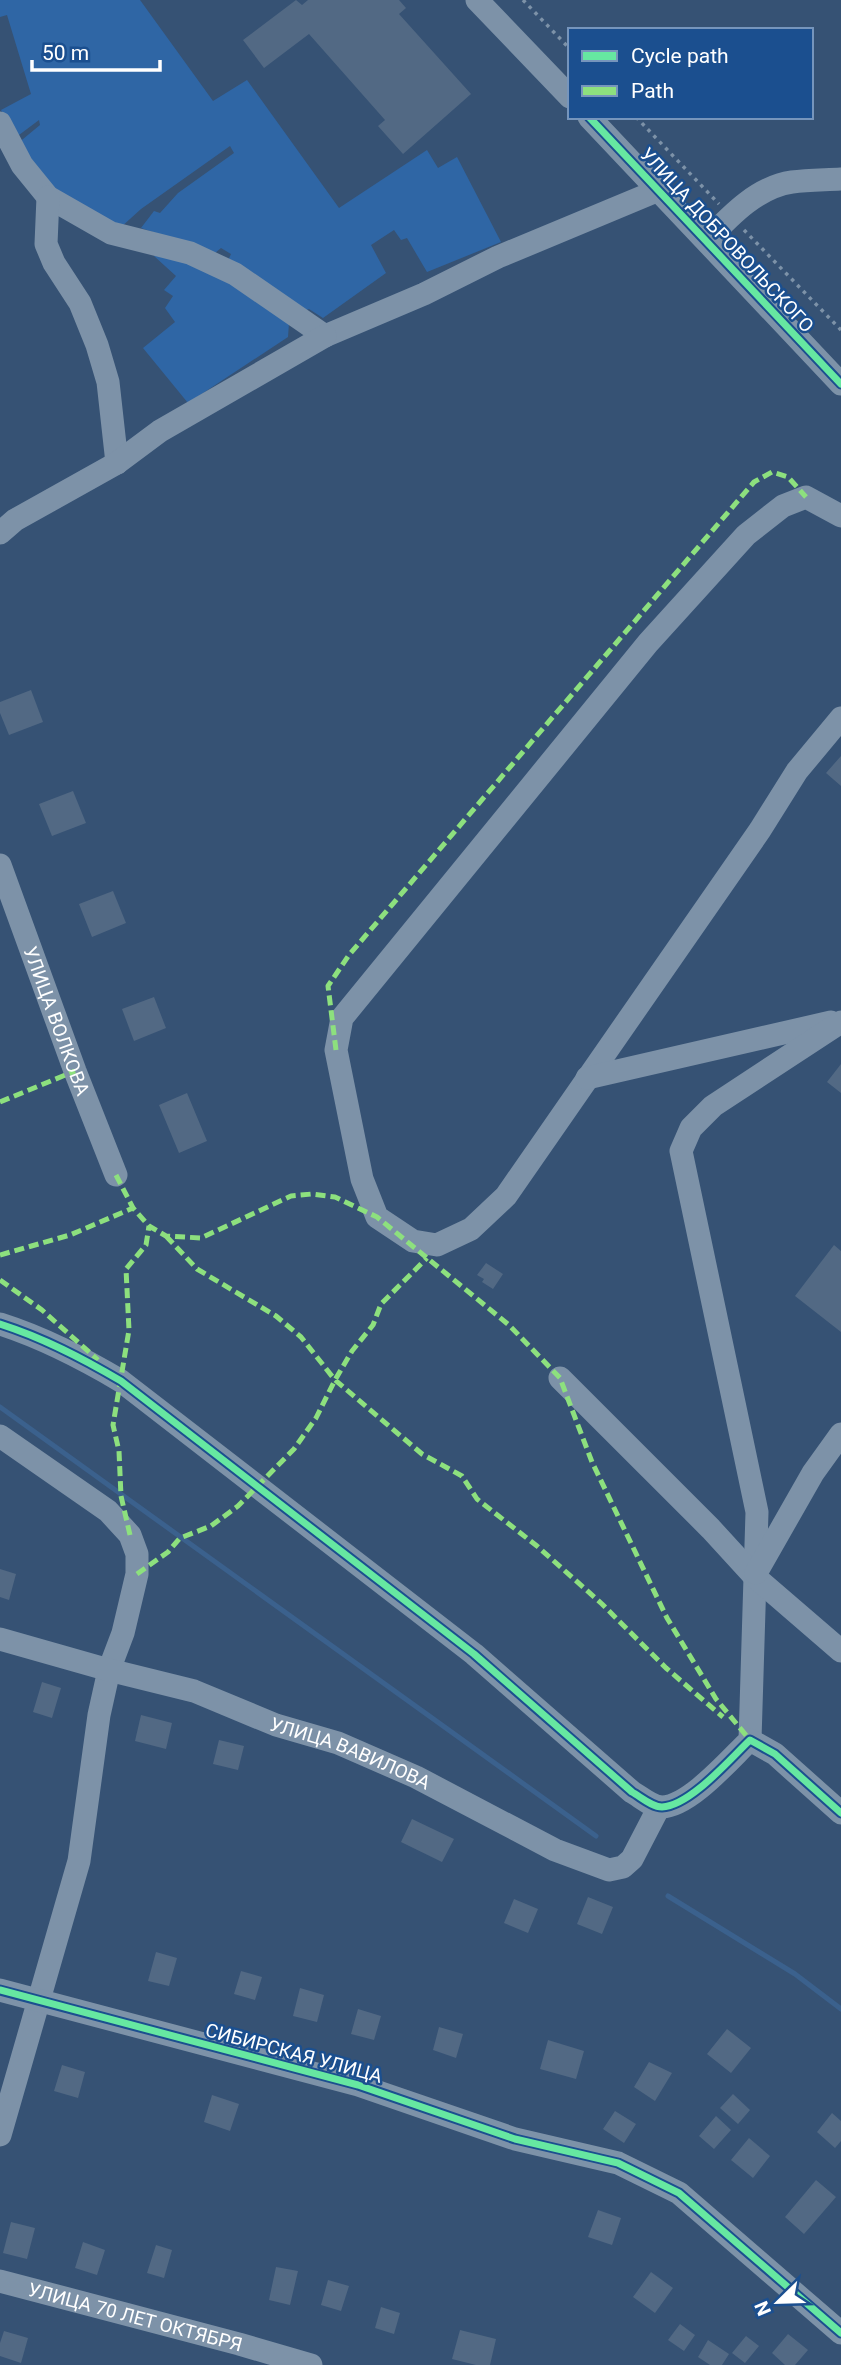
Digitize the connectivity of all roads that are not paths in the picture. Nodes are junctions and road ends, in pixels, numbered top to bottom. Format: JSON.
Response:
{"nodes":[{"id":1,"x":477,"y":0,"type":"edge"},
{"id":2,"x":568,"y":95,"type":"edge"},
{"id":3,"x":591,"y":119,"type":"edge"},
{"id":4,"x":0,"y":123,"type":"edge"},
{"id":5,"x":841,"y":179,"type":"edge"},
{"id":6,"x":659,"y":190,"type":"junction"},
{"id":7,"x":48,"y":197,"type":"junction"},
{"id":8,"x":707,"y":240,"type":"junction"},
{"id":9,"x":325,"y":336,"type":"junction"},
{"id":10,"x":841,"y":384,"type":"edge"},
{"id":11,"x":117,"y":463,"type":"junction"},
{"id":12,"x":841,"y":516,"type":"edge"},
{"id":13,"x":0,"y":533,"type":"edge"},
{"id":14,"x":841,"y":718,"type":"edge"},
{"id":15,"x":0,"y":865,"type":"edge"},
{"id":16,"x":841,"y":1021,"type":"edge"},
{"id":17,"x":587,"y":1078,"type":"junction"},
{"id":18,"x":116,"y":1174,"type":"dead end"},
{"id":19,"x":0,"y":1324,"type":"edge"},
{"id":20,"x":560,"y":1378,"type":"dead end"},
{"id":21,"x":841,"y":1434,"type":"edge"},
{"id":22,"x":0,"y":1436,"type":"edge"},
{"id":23,"x":754,"y":1576,"type":"junction"},
{"id":24,"x":0,"y":1639,"type":"edge"},
{"id":25,"x":841,"y":1651,"type":"edge"},
{"id":26,"x":109,"y":1670,"type":"junction"},
{"id":27,"x":750,"y":1740,"type":"junction"},
{"id":28,"x":837,"y":1806,"type":"edge"},
{"id":29,"x":659,"y":1807,"type":"junction"},
{"id":30,"x":0,"y":1990,"type":"edge"},
{"id":31,"x":39,"y":2001,"type":"junction"},
{"id":32,"x":0,"y":2134,"type":"edge"},
{"id":33,"x":0,"y":2281,"type":"edge"},
{"id":34,"x":841,"y":2333,"type":"edge"},
{"id":35,"x":311,"y":2365,"type":"edge"}],
"edges":[{"from":1,"to":2,"type":"street"},
{"from":3,"to":6,"type":"street","name":"УЛИЦА ДОБРОВОЛЬСКОГО"},
{"from":4,"to":7,"type":"street"},
{"from":5,"to":8,"type":"street"},
{"from":6,"to":8,"type":"street","name":"УЛИЦА ДОБРОВОЛЬСКОГО"},
{"from":6,"to":9,"type":"street"},
{"from":7,"to":9,"type":"street"},
{"from":7,"to":11,"type":"street"},
{"from":8,"to":10,"type":"street","name":"УЛИЦА ДОБРОВОЛЬСКОГО"},
{"from":9,"to":11,"type":"street"},
{"from":11,"to":13,"type":"street"},
{"from":12,"to":17,"type":"street"},
{"from":14,"to":17,"type":"street"},
{"from":15,"to":18,"type":"street","name":"УЛИЦА ВОЛКОВА"},
{"from":16,"to":17,"type":"street"},
{"from":16,"to":23,"type":"street"},
{"from":19,"to":29,"type":"street"},
{"from":20,"to":23,"type":"street"},
{"from":21,"to":23,"type":"street"},
{"from":22,"to":26,"type":"street"},
{"from":23,"to":25,"type":"street"},
{"from":23,"to":27,"type":"street"},
{"from":24,"to":26,"type":"street","name":"УЛИЦА ВАВИЛОВА"},
{"from":26,"to":29,"type":"street","name":"УЛИЦА ВАВИЛОВА"},
{"from":26,"to":31,"type":"street"},
{"from":27,"to":28,"type":"street"},
{"from":27,"to":29,"type":"street"},
{"from":30,"to":31,"type":"street","name":"СИБИРСКАЯ УЛИЦА"},
{"from":31,"to":32,"type":"street"},
{"from":31,"to":34,"type":"street","name":"СИБИРСКАЯ УЛИЦА"},
{"from":33,"to":35,"type":"street","name":"УЛИЦА 70 ЛЕТ ОКТЯБРЯ"}]}
